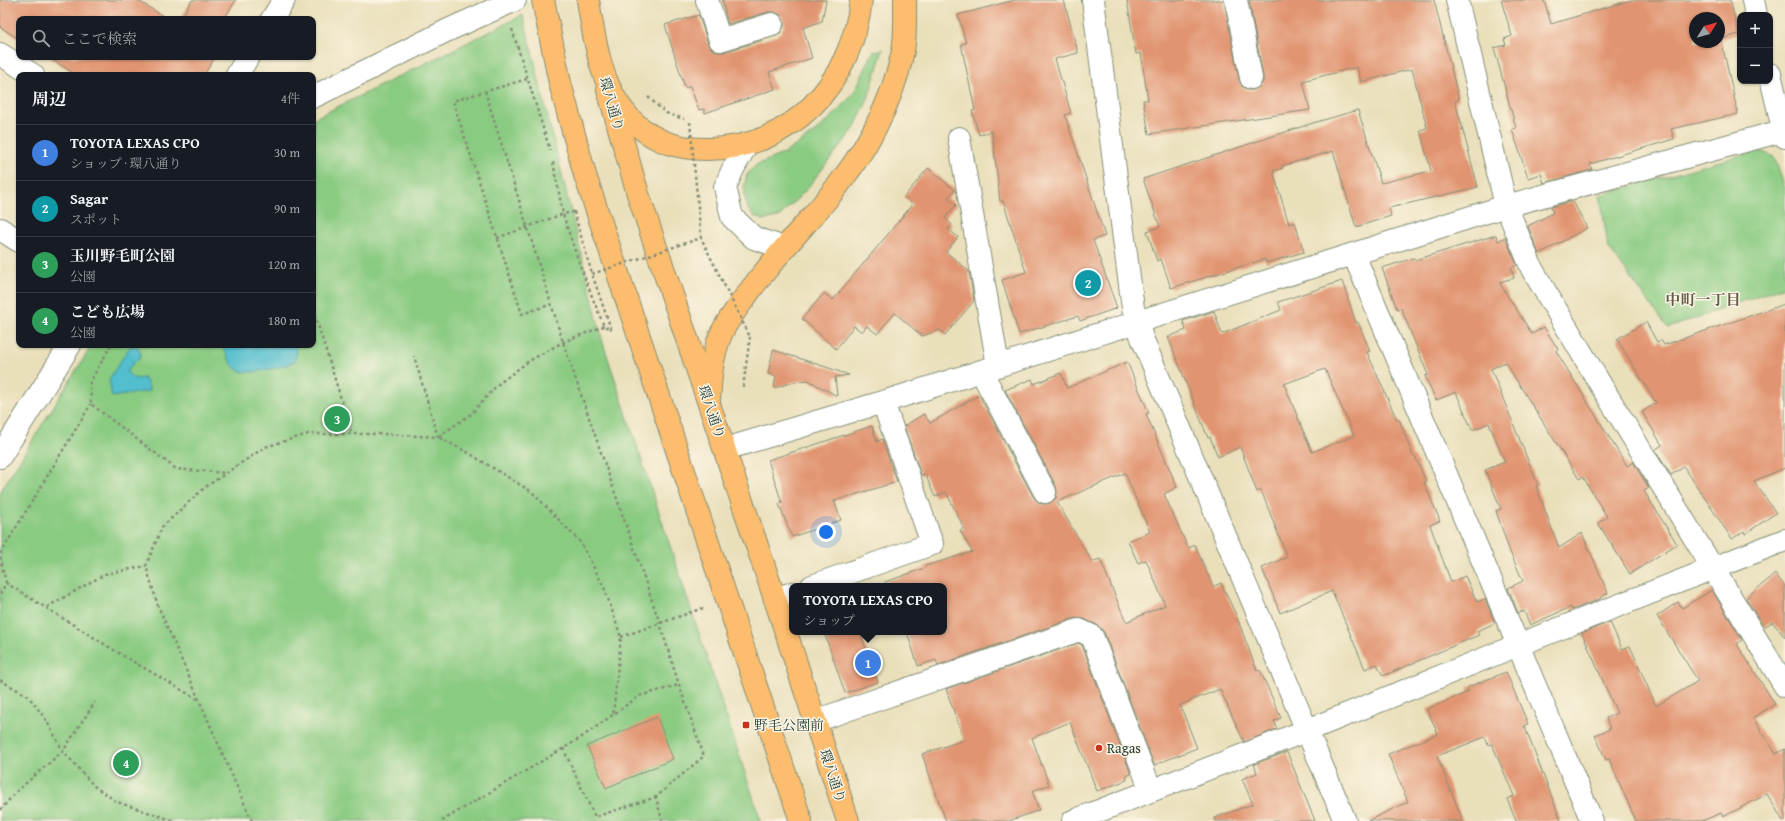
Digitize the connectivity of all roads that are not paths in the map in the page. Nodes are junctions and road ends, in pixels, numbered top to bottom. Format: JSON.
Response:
{"nodes":[{"id":1,"x":284,"y":0,"type":"edge"},
{"id":2,"x":543,"y":0,"type":"edge"},
{"id":3,"x":588,"y":0,"type":"edge"},
{"id":4,"x":707,"y":0,"type":"edge"},
{"id":5,"x":861,"y":0,"type":"edge"},
{"id":6,"x":905,"y":0,"type":"edge"},
{"id":7,"x":1093,"y":0,"type":"edge"},
{"id":8,"x":1236,"y":0,"type":"edge"},
{"id":9,"x":1458,"y":0,"type":"edge"},
{"id":10,"x":1753,"y":0,"type":"edge"},
{"id":11,"x":508,"y":3,"type":"edge"},
{"id":12,"x":1755,"y":12,"type":"edge"},
{"id":13,"x":274,"y":16,"type":"edge"},
{"id":14,"x":772,"y":24,"type":"dead end"},
{"id":15,"x":0,"y":54,"type":"edge"},
{"id":16,"x":246,"y":60,"type":"edge"},
{"id":17,"x":28,"y":72,"type":"edge"},
{"id":18,"x":239,"y":72,"type":"edge"},
{"id":19,"x":603,"y":76,"type":"junction"},
{"id":20,"x":1251,"y":78,"type":"dead end"},
{"id":21,"x":1772,"y":84,"type":"edge"},
{"id":22,"x":316,"y":96,"type":"edge"},
{"id":23,"x":1781,"y":133,"type":"edge"},
{"id":24,"x":959,"y":138,"type":"dead end"},
{"id":25,"x":747,"y":144,"type":"junction"},
{"id":26,"x":1506,"y":206,"type":"junction"},
{"id":27,"x":0,"y":229,"type":"edge"},
{"id":28,"x":16,"y":239,"type":"edge"},
{"id":29,"x":784,"y":248,"type":"junction"},
{"id":30,"x":1354,"y":255,"type":"junction"},
{"id":31,"x":1138,"y":322,"type":"junction"},
{"id":32,"x":68,"y":348,"type":"edge"},
{"id":33,"x":990,"y":368,"type":"junction"},
{"id":34,"x":883,"y":402,"type":"junction"},
{"id":35,"x":709,"y":403,"type":"junction"},
{"id":36,"x":725,"y":449,"type":"junction"},
{"id":37,"x":1,"y":452,"type":"edge"},
{"id":38,"x":1045,"y":492,"type":"dead end"},
{"id":39,"x":1785,"y":540,"type":"edge"},
{"id":40,"x":1713,"y":568,"type":"junction"},
{"id":41,"x":821,"y":583,"type":"edge"},
{"id":42,"x":784,"y":596,"type":"edge"},
{"id":43,"x":789,"y":616,"type":"edge"},
{"id":44,"x":794,"y":635,"type":"edge"},
{"id":45,"x":1518,"y":645,"type":"junction"},
{"id":46,"x":1785,"y":686,"type":"edge"},
{"id":47,"x":815,"y":721,"type":"junction"},
{"id":48,"x":1308,"y":730,"type":"junction"},
{"id":49,"x":1151,"y":791,"type":"junction"},
{"id":50,"x":801,"y":821,"type":"edge"},
{"id":51,"x":848,"y":821,"type":"edge"},
{"id":52,"x":1073,"y":821,"type":"edge"},
{"id":53,"x":1345,"y":821,"type":"edge"},
{"id":54,"x":1592,"y":821,"type":"edge"}],
"edges":[{"from":1,"to":13,"type":"street"},
{"from":2,"to":50,"type":"main road"},
{"from":3,"to":19,"type":"main road","name":"環八通り"},
{"from":4,"to":14,"type":"street"},
{"from":5,"to":25,"type":"main road"},
{"from":6,"to":29,"type":"main road"},
{"from":7,"to":31,"type":"street"},
{"from":8,"to":20,"type":"street"},
{"from":9,"to":26,"type":"street"},
{"from":10,"to":12,"type":"street"},
{"from":11,"to":22,"type":"street"},
{"from":15,"to":17,"type":"street"},
{"from":16,"to":18,"type":"street"},
{"from":19,"to":25,"type":"main road"},
{"from":19,"to":35,"type":"main road","name":"環八通り"},
{"from":21,"to":23,"type":"street"},
{"from":23,"to":26,"type":"street"},
{"from":24,"to":33,"type":"street"},
{"from":25,"to":29,"type":"street"},
{"from":26,"to":30,"type":"street"},
{"from":26,"to":40,"type":"street"},
{"from":27,"to":28,"type":"street"},
{"from":29,"to":35,"type":"main road"},
{"from":30,"to":31,"type":"street"},
{"from":30,"to":45,"type":"street"},
{"from":31,"to":33,"type":"street"},
{"from":31,"to":48,"type":"street"},
{"from":32,"to":37,"type":"street"},
{"from":33,"to":34,"type":"street"},
{"from":33,"to":38,"type":"street"},
{"from":34,"to":36,"type":"street"},
{"from":34,"to":41,"type":"street"},
{"from":35,"to":36,"type":"main road","name":"環八通り"},
{"from":36,"to":42,"type":"main road","name":"環八通り"},
{"from":39,"to":40,"type":"street"},
{"from":40,"to":45,"type":"street"},
{"from":40,"to":46,"type":"street"},
{"from":42,"to":43,"type":"main road","name":"環八通り"},
{"from":44,"to":47,"type":"main road","name":"環八通り"},
{"from":45,"to":48,"type":"street"},
{"from":45,"to":54,"type":"street"},
{"from":47,"to":49,"type":"street"},
{"from":47,"to":51,"type":"main road","name":"環八通り"},
{"from":48,"to":49,"type":"street"},
{"from":48,"to":53,"type":"street"},
{"from":49,"to":52,"type":"street"}]}
